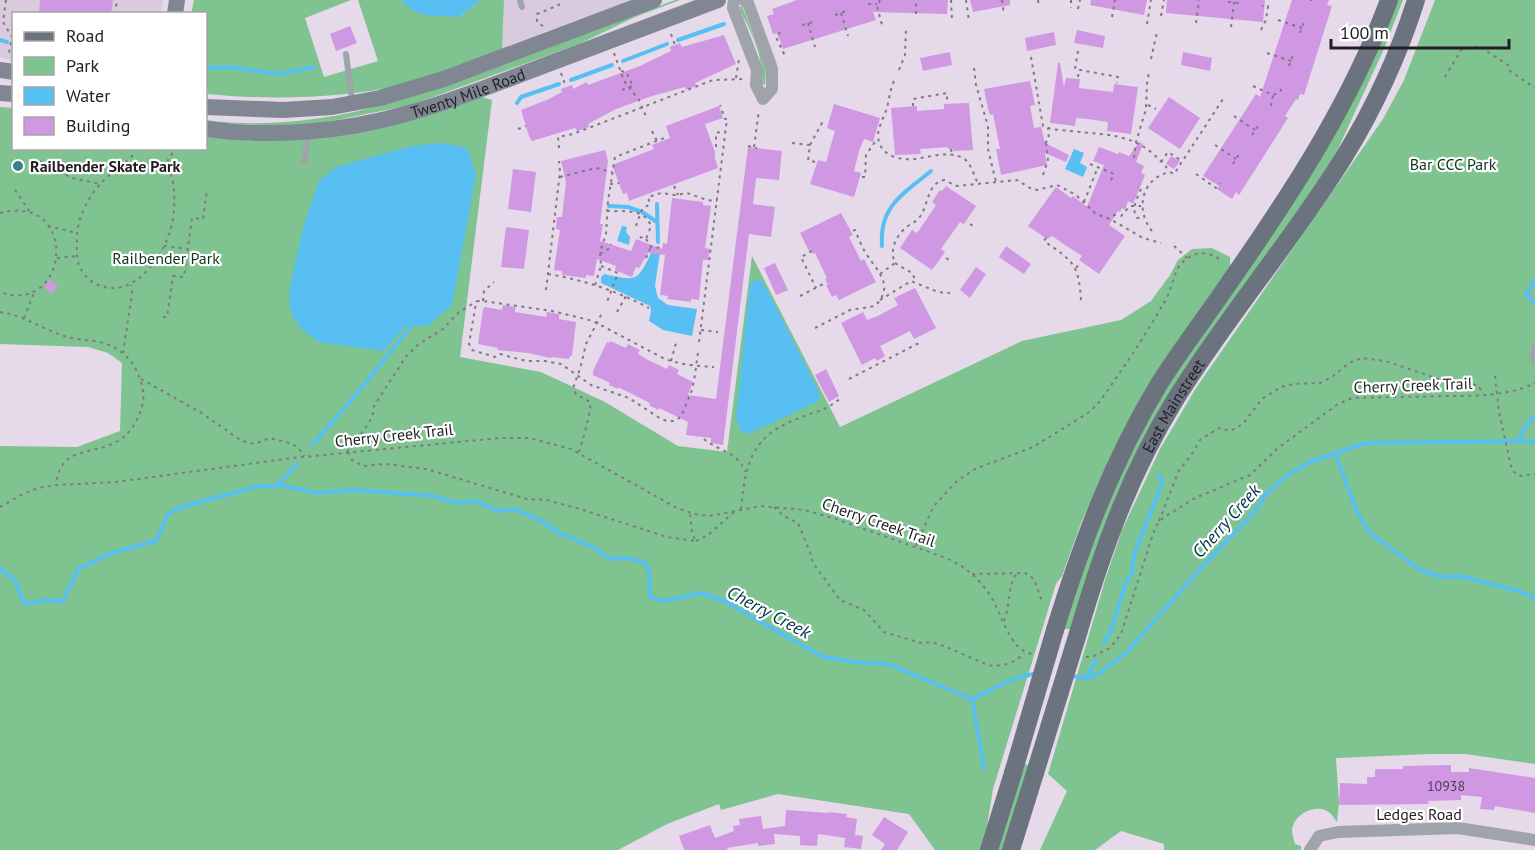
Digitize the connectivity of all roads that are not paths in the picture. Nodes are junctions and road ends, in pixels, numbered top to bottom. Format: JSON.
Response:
{"nodes":[{"id":1,"x":654,"y":0,"type":"edge"},
{"id":2,"x":718,"y":0,"type":"edge"},
{"id":3,"x":734,"y":0,"type":"edge"},
{"id":4,"x":744,"y":0,"type":"edge"},
{"id":5,"x":1389,"y":0,"type":"edge"},
{"id":6,"x":1416,"y":0,"type":"edge"},
{"id":7,"x":346,"y":54,"type":"dead end"},
{"id":8,"x":352,"y":104,"type":"junction"},
{"id":9,"x":207,"y":107,"type":"edge"},
{"id":10,"x":207,"y":129,"type":"edge"},
{"id":11,"x":309,"y":131,"type":"junction"},
{"id":12,"x":304,"y":162,"type":"dead end"},
{"id":13,"x":1535,"y":346,"type":"edge"},
{"id":14,"x":1535,"y":361,"type":"edge"},
{"id":15,"x":1535,"y":840,"type":"edge"},
{"id":16,"x":989,"y":850,"type":"edge"},
{"id":17,"x":1011,"y":850,"type":"edge"},
{"id":18,"x":1310,"y":850,"type":"edge"}],
"edges":[{"from":1,"to":8,"type":"main road","name":"Twenty Mile Road"},
{"from":2,"to":11,"type":"main road","name":"Twenty Mile Road"},
{"from":3,"to":4,"type":"street"},
{"from":5,"to":16,"type":"main road","name":"East Mainstreet","bridge":true},
{"from":6,"to":17,"type":"main road","name":"East Mainstreet","bridge":true},
{"from":7,"to":8,"type":"lane"},
{"from":8,"to":9,"type":"main road","name":"Twenty Mile Road"},
{"from":10,"to":11,"type":"main road","name":"Twenty Mile Road"},
{"from":11,"to":12,"type":"lane"},
{"from":13,"to":14,"type":"lane"},
{"from":15,"to":18,"type":"street","name":"Ledges Road"}]}
